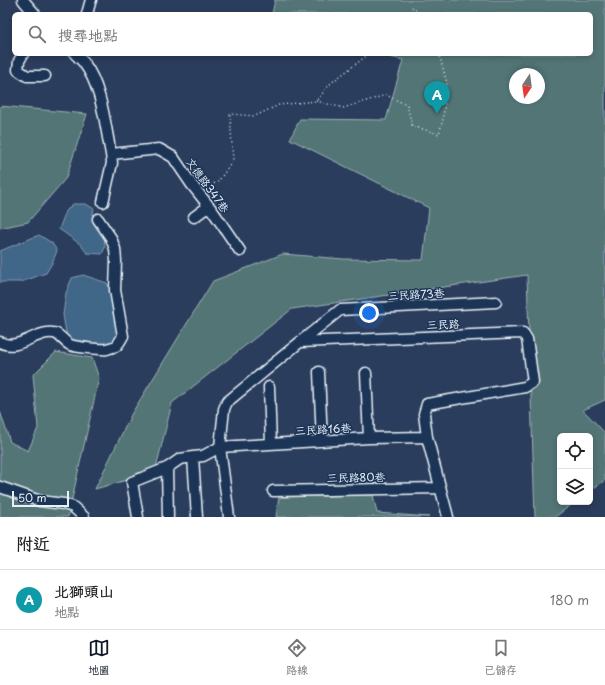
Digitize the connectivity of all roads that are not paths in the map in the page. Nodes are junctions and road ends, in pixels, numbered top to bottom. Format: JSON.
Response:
{"nodes":[{"id":1,"x":23,"y":0,"type":"edge"},
{"id":2,"x":92,"y":0,"type":"edge"},
{"id":3,"x":33,"y":12,"type":"edge"},
{"id":4,"x":88,"y":12,"type":"edge"},
{"id":5,"x":22,"y":56,"type":"edge"},
{"id":6,"x":77,"y":56,"type":"edge"},
{"id":7,"x":45,"y":76,"type":"dead end"},
{"id":8,"x":111,"y":154,"type":"junction"},
{"id":9,"x":103,"y":202,"type":"dead end"},
{"id":10,"x":209,"y":206,"type":"junction"},
{"id":11,"x":194,"y":217,"type":"dead end"},
{"id":12,"x":98,"y":219,"type":"dead end"},
{"id":13,"x":240,"y":251,"type":"dead end"},
{"id":14,"x":496,"y":302,"type":"dead end"},
{"id":15,"x":0,"y":342,"type":"edge"},
{"id":16,"x":300,"y":342,"type":"junction"},
{"id":17,"x":319,"y":372,"type":"dead end"},
{"id":18,"x":366,"y":373,"type":"dead end"},
{"id":19,"x":269,"y":387,"type":"dead end"},
{"id":20,"x":427,"y":437,"type":"junction"},
{"id":21,"x":369,"y":438,"type":"junction"},
{"id":22,"x":322,"y":441,"type":"junction"},
{"id":23,"x":272,"y":444,"type":"junction"},
{"id":24,"x":220,"y":447,"type":"junction"},
{"id":25,"x":193,"y":457,"type":"junction"},
{"id":26,"x":167,"y":468,"type":"junction"},
{"id":27,"x":0,"y":487,"type":"edge"},
{"id":28,"x":440,"y":488,"type":"junction"},
{"id":29,"x":273,"y":491,"type":"dead end"},
{"id":30,"x":84,"y":517,"type":"edge"},
{"id":31,"x":138,"y":517,"type":"edge"},
{"id":32,"x":168,"y":517,"type":"edge"},
{"id":33,"x":197,"y":517,"type":"edge"},
{"id":34,"x":229,"y":517,"type":"edge"},
{"id":35,"x":448,"y":517,"type":"edge"}],
"edges":[{"from":1,"to":3,"type":"street"},
{"from":2,"to":4,"type":"street"},
{"from":5,"to":7,"type":"street"},
{"from":6,"to":8,"type":"street"},
{"from":8,"to":9,"type":"street"},
{"from":8,"to":10,"type":"street","name":"文德路347巷"},
{"from":10,"to":11,"type":"street"},
{"from":10,"to":13,"type":"street","name":"文德路347巷"},
{"from":12,"to":15,"type":"street"},
{"from":14,"to":16,"type":"street","name":"三民路73巷"},
{"from":16,"to":20,"type":"street","name":"三民路"},
{"from":16,"to":24,"type":"street"},
{"from":17,"to":22,"type":"street"},
{"from":18,"to":21,"type":"street"},
{"from":19,"to":23,"type":"street"},
{"from":20,"to":21,"type":"street","name":"三民路16巷"},
{"from":20,"to":28,"type":"street","name":"三民路"},
{"from":21,"to":22,"type":"street","name":"三民路16巷"},
{"from":22,"to":23,"type":"street","name":"三民路16巷"},
{"from":23,"to":24,"type":"street","name":"三民路16巷"},
{"from":24,"to":25,"type":"street"},
{"from":24,"to":34,"type":"street"},
{"from":25,"to":26,"type":"street"},
{"from":25,"to":33,"type":"street"},
{"from":26,"to":31,"type":"street"},
{"from":26,"to":32,"type":"street"},
{"from":27,"to":30,"type":"street"},
{"from":28,"to":29,"type":"street","name":"三民路80巷"},
{"from":28,"to":35,"type":"street","name":"三民路"}]}
